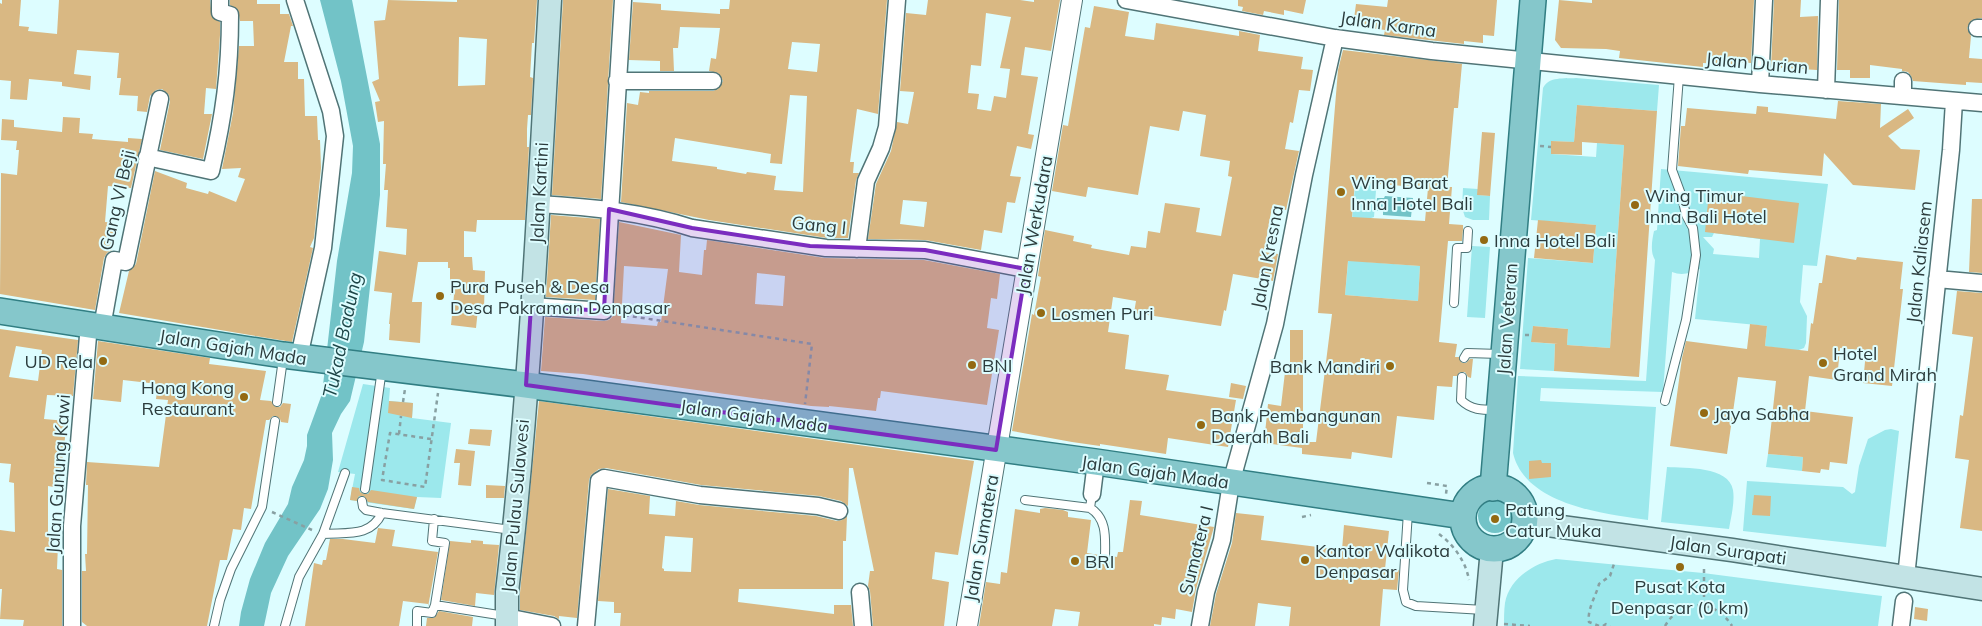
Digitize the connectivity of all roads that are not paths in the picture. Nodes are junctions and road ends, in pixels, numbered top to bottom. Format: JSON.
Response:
{"nodes":[{"id":1,"x":220,"y":0,"type":"edge"},
{"id":2,"x":295,"y":0,"type":"edge"},
{"id":3,"x":550,"y":0,"type":"edge"},
{"id":4,"x":623,"y":0,"type":"edge"},
{"id":5,"x":897,"y":0,"type":"edge"},
{"id":6,"x":1072,"y":0,"type":"edge"},
{"id":7,"x":1126,"y":0,"type":"edge"},
{"id":8,"x":1533,"y":0,"type":"edge"},
{"id":9,"x":1764,"y":0,"type":"edge"},
{"id":10,"x":1829,"y":0,"type":"edge"},
{"id":11,"x":1335,"y":38,"type":"junction"},
{"id":12,"x":1528,"y":60,"type":"junction"},
{"id":13,"x":1678,"y":76,"type":"junction"},
{"id":14,"x":617,"y":81,"type":"junction"},
{"id":15,"x":714,"y":81,"type":"dead end"},
{"id":16,"x":1760,"y":84,"type":"junction"},
{"id":17,"x":1826,"y":90,"type":"junction"},
{"id":18,"x":160,"y":99,"type":"dead end"},
{"id":19,"x":1954,"y":101,"type":"junction"},
{"id":20,"x":1982,"y":103,"type":"edge"},
{"id":21,"x":147,"y":157,"type":"junction"},
{"id":22,"x":538,"y":204,"type":"junction"},
{"id":23,"x":610,"y":209,"type":"junction"},
{"id":24,"x":1468,"y":231,"type":"dead end"},
{"id":25,"x":857,"y":249,"type":"junction"},
{"id":26,"x":1026,"y":270,"type":"junction"},
{"id":27,"x":1937,"y":279,"type":"junction"},
{"id":28,"x":1982,"y":283,"type":"edge"},
{"id":29,"x":1454,"y":303,"type":"dead end"},
{"id":30,"x":531,"y":306,"type":"junction"},
{"id":31,"x":0,"y":311,"type":"edge"},
{"id":32,"x":96,"y":326,"type":"junction"},
{"id":33,"x":1505,"y":354,"type":"junction"},
{"id":34,"x":297,"y":357,"type":"junction"},
{"id":35,"x":1464,"y":358,"type":"dead end"},
{"id":36,"x":372,"y":366,"type":"junction"},
{"id":37,"x":1462,"y":377,"type":"dead end"},
{"id":38,"x":526,"y":385,"type":"junction"},
{"id":39,"x":1665,"y":401,"type":"dead end"},
{"id":40,"x":277,"y":402,"type":"dead end"},
{"id":41,"x":1500,"y":410,"type":"junction"},
{"id":42,"x":275,"y":421,"type":"dead end"},
{"id":43,"x":996,"y":450,"type":"junction"},
{"id":44,"x":1096,"y":462,"type":"junction"},
{"id":45,"x":345,"y":473,"type":"dead end"},
{"id":46,"x":1231,"y":483,"type":"junction"},
{"id":47,"x":1494,"y":488,"type":"junction"},
{"id":48,"x":365,"y":489,"type":"dead end"},
{"id":49,"x":1025,"y":500,"type":"dead end"},
{"id":50,"x":362,"y":501,"type":"dead end"},
{"id":51,"x":1091,"y":501,"type":"junction"},
{"id":52,"x":1408,"y":508,"type":"junction"},
{"id":53,"x":840,"y":511,"type":"dead end"},
{"id":54,"x":382,"y":513,"type":"junction"},
{"id":55,"x":1463,"y":516,"type":"junction"},
{"id":56,"x":434,"y":519,"type":"junction"},
{"id":57,"x":1524,"y":522,"type":"junction"},
{"id":58,"x":514,"y":530,"type":"junction"},
{"id":59,"x":323,"y":534,"type":"junction"},
{"id":60,"x":1492,"y":549,"type":"junction"},
{"id":61,"x":1105,"y":558,"type":"dead end"},
{"id":62,"x":1906,"y":577,"type":"junction"},
{"id":63,"x":1982,"y":589,"type":"edge"},
{"id":64,"x":860,"y":592,"type":"dead end"},
{"id":65,"x":1904,"y":601,"type":"dead end"},
{"id":66,"x":436,"y":605,"type":"junction"},
{"id":67,"x":1491,"y":620,"type":"edge"},
{"id":68,"x":506,"y":621,"type":"edge"},
{"id":69,"x":72,"y":626,"type":"edge"},
{"id":70,"x":214,"y":626,"type":"edge"},
{"id":71,"x":285,"y":626,"type":"edge"},
{"id":72,"x":417,"y":626,"type":"edge"},
{"id":73,"x":552,"y":626,"type":"edge"},
{"id":74,"x":586,"y":626,"type":"edge"},
{"id":75,"x":863,"y":626,"type":"edge"},
{"id":76,"x":966,"y":626,"type":"edge"},
{"id":77,"x":1200,"y":626,"type":"edge"},
{"id":78,"x":1901,"y":626,"type":"edge"}],
"edges":[{"from":1,"to":21,"type":"street"},
{"from":2,"to":34,"type":"street"},
{"from":3,"to":22,"type":"main road","name":"Jalan Kartini"},
{"from":4,"to":14,"type":"street"},
{"from":5,"to":25,"type":"street"},
{"from":6,"to":26,"type":"street","name":"Jalan Werkudara"},
{"from":7,"to":11,"type":"street","name":"Jalan Karna"},
{"from":8,"to":12,"type":"main road","name":"Jalan Veteran"},
{"from":9,"to":16,"type":"street"},
{"from":10,"to":17,"type":"street"},
{"from":11,"to":12,"type":"street","name":"Jalan Karna"},
{"from":11,"to":46,"type":"street","name":"Jalan Kresna"},
{"from":12,"to":13,"type":"street","name":"Jalan Durian"},
{"from":12,"to":33,"type":"main road","name":"Jalan Veteran"},
{"from":13,"to":16,"type":"street","name":"Jalan Durian"},
{"from":13,"to":39,"type":"lane"},
{"from":14,"to":15,"type":"street"},
{"from":14,"to":23,"type":"street"},
{"from":16,"to":17,"type":"street","name":"Jalan Durian"},
{"from":17,"to":19,"type":"street","name":"Jalan Durian"},
{"from":18,"to":21,"type":"street","name":"Gang VI Beji"},
{"from":19,"to":20,"type":"street","name":"Jalan Durian"},
{"from":19,"to":27,"type":"street","name":"Jalan Kaliasem"},
{"from":21,"to":32,"type":"street","name":"Gang VI Beji"},
{"from":22,"to":23,"type":"street","name":"Gang I"},
{"from":22,"to":30,"type":"main road","name":"Jalan Kartini"},
{"from":23,"to":25,"type":"street","name":"Gang I"},
{"from":23,"to":30,"type":"street"},
{"from":24,"to":29,"type":"lane"},
{"from":25,"to":26,"type":"street","name":"Gang I"},
{"from":26,"to":43,"type":"street","name":"Jalan Werkudara"},
{"from":27,"to":28,"type":"street"},
{"from":27,"to":62,"type":"street","name":"Jalan Kaliasem"},
{"from":30,"to":38,"type":"main road","name":"Jalan Kartini"},
{"from":31,"to":32,"type":"main road","name":"Jalan Gajah Mada"},
{"from":32,"to":34,"type":"main road","name":"Jalan Gajah Mada"},
{"from":32,"to":69,"type":"street","name":"Jalan Gunung Kawi"},
{"from":33,"to":35,"type":"lane"},
{"from":33,"to":41,"type":"main road","name":"Jalan Veteran"},
{"from":34,"to":36,"type":"main road","name":"Jalan Gajah Mada"},
{"from":34,"to":40,"type":"lane"},
{"from":36,"to":38,"type":"main road","name":"Jalan Gajah Mada"},
{"from":36,"to":48,"type":"lane"},
{"from":37,"to":41,"type":"lane"},
{"from":38,"to":43,"type":"main road","name":"Jalan Gajah Mada"},
{"from":38,"to":58,"type":"main road","name":"Jalan Pulau Sulawesi"},
{"from":41,"to":47,"type":"main road","name":"Jalan Veteran"},
{"from":42,"to":70,"type":"lane"},
{"from":43,"to":44,"type":"main road","name":"Jalan Gajah Mada"},
{"from":43,"to":76,"type":"street","name":"Jalan Sumatera"},
{"from":44,"to":46,"type":"main road","name":"Jalan Gajah Mada"},
{"from":44,"to":51,"type":"street"},
{"from":45,"to":59,"type":"lane"},
{"from":46,"to":52,"type":"main road","name":"Jalan Gajah Mada"},
{"from":46,"to":77,"type":"street","name":"Sumatera I"},
{"from":47,"to":55,"type":"main road"},
{"from":47,"to":57,"type":"main road"},
{"from":49,"to":51,"type":"lane"},
{"from":50,"to":54,"type":"lane"},
{"from":51,"to":61,"type":"lane"},
{"from":52,"to":55,"type":"main road","name":"Jalan Gajah Mada"},
{"from":52,"to":67,"type":"lane"},
{"from":53,"to":74,"type":"street"},
{"from":54,"to":56,"type":"lane"},
{"from":54,"to":59,"type":"lane"},
{"from":55,"to":60,"type":"main road"},
{"from":56,"to":58,"type":"lane"},
{"from":56,"to":66,"type":"lane"},
{"from":57,"to":60,"type":"main road"},
{"from":57,"to":62,"type":"main road","name":"Jalan Surapati"},
{"from":58,"to":68,"type":"main road","name":"Jalan Pulau Sulawesi"},
{"from":59,"to":71,"type":"lane"},
{"from":60,"to":67,"type":"main road"},
{"from":62,"to":63,"type":"main road","name":"Jalan Surapati"},
{"from":64,"to":75,"type":"street"},
{"from":65,"to":78,"type":"street"},
{"from":66,"to":68,"type":"lane"},
{"from":66,"to":72,"type":"lane"},
{"from":68,"to":73,"type":"street"}]}
